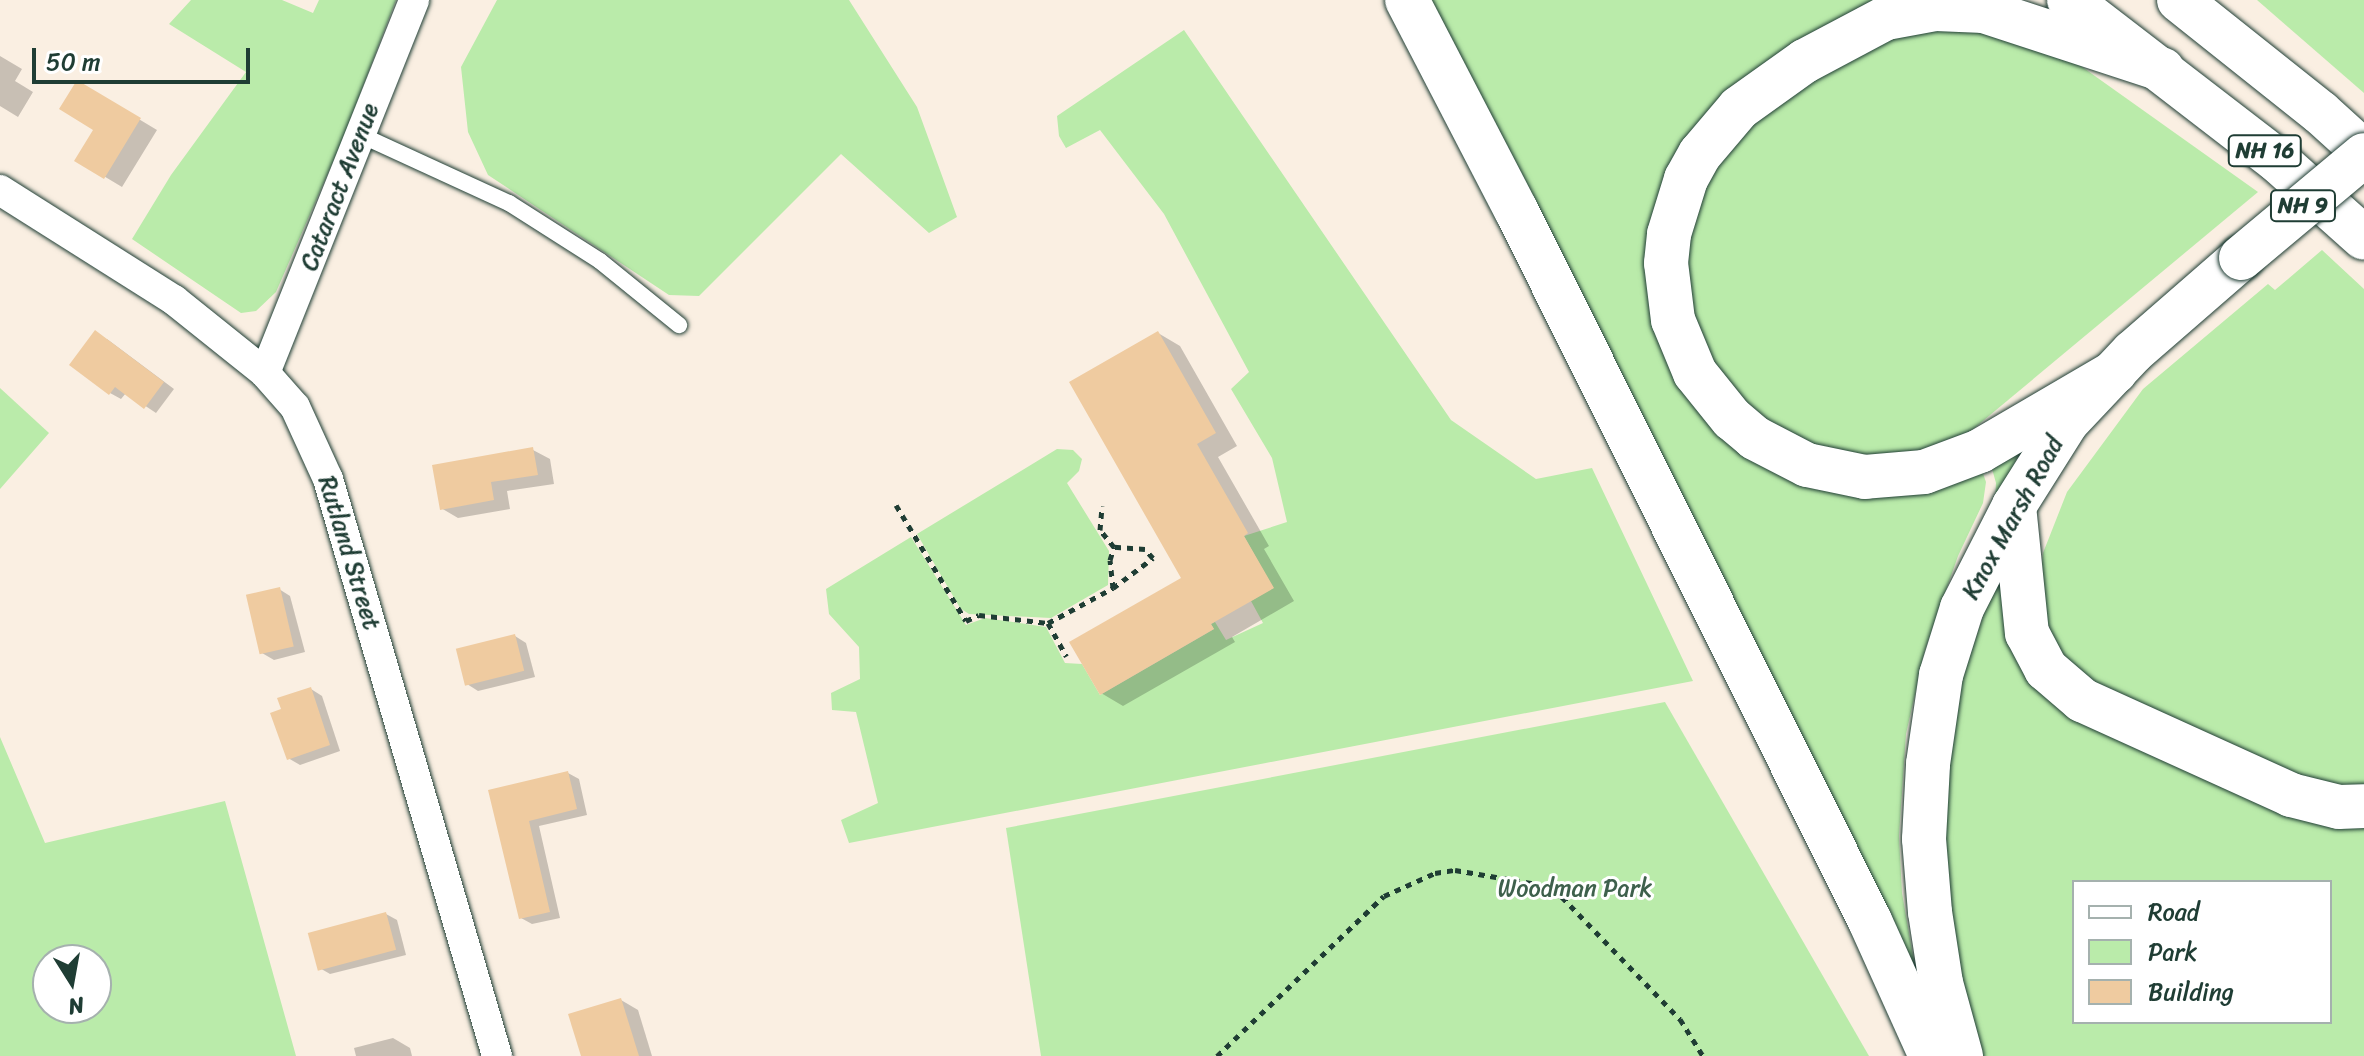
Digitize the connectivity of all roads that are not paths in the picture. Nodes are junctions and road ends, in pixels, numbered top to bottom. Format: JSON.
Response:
{"nodes":[{"id":1,"x":414,"y":0,"type":"edge"},
{"id":2,"x":1407,"y":0,"type":"edge"},
{"id":3,"x":2069,"y":0,"type":"edge"},
{"id":4,"x":2179,"y":0,"type":"edge"},
{"id":5,"x":2163,"y":70,"type":"junction"},
{"id":6,"x":361,"y":135,"type":"junction"},
{"id":7,"x":2364,"y":153,"type":"edge"},
{"id":8,"x":0,"y":190,"type":"edge"},
{"id":9,"x":2364,"y":238,"type":"edge"},
{"id":10,"x":679,"y":325,"type":"dead end"},
{"id":11,"x":2115,"y":372,"type":"junction"},
{"id":12,"x":265,"y":373,"type":"junction"},
{"id":13,"x":2014,"y":506,"type":"junction"},
{"id":14,"x":2364,"y":806,"type":"edge"},
{"id":15,"x":497,"y":1056,"type":"edge"},
{"id":16,"x":1931,"y":1056,"type":"edge"},
{"id":17,"x":1961,"y":1056,"type":"edge"}],
"edges":[{"from":1,"to":6,"type":"street","name":"Cataract Avenue"},
{"from":2,"to":16,"type":"main road"},
{"from":3,"to":5,"type":"main road","number":"NH 16"},
{"from":4,"to":7,"type":"main road","number":"NH 16"},
{"from":5,"to":9,"type":"main road","number":"NH 16"},
{"from":5,"to":11,"type":"main road"},
{"from":6,"to":10,"type":"lane"},
{"from":6,"to":12,"type":"street","name":"Cataract Avenue"},
{"from":7,"to":11,"type":"main road","name":"Knox Marsh Road","number":"NH 9","bridge":true},
{"from":8,"to":12,"type":"street","name":"Rutland Street"},
{"from":11,"to":13,"type":"main road","name":"Knox Marsh Road","number":"NH 9"},
{"from":12,"to":15,"type":"street","name":"Rutland Street"},
{"from":13,"to":14,"type":"main road"},
{"from":13,"to":17,"type":"main road","name":"Knox Marsh Road","number":"NH 9"}]}
